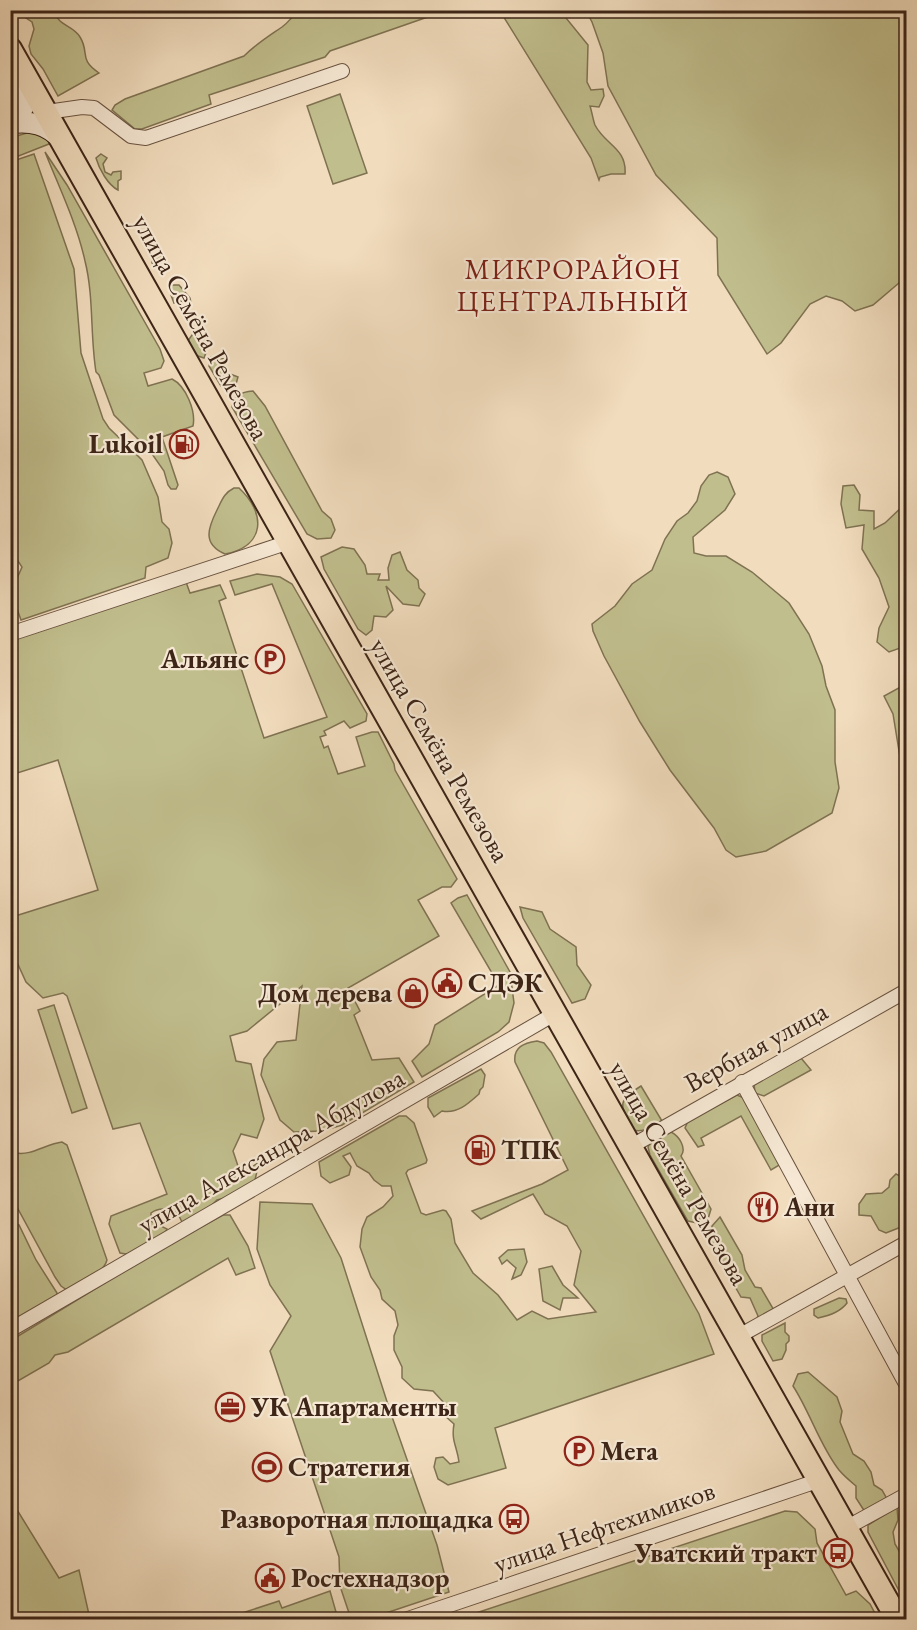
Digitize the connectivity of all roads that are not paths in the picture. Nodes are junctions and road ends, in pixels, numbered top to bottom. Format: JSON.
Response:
{"nodes":[{"id":1,"x":16,"y":58,"type":"edge"},
{"id":2,"x":342,"y":71,"type":"dead end"},
{"id":3,"x":47,"y":112,"type":"junction"},
{"id":4,"x":11,"y":124,"type":"edge"},
{"id":5,"x":65,"y":142,"type":"junction"},
{"id":6,"x":289,"y":542,"type":"junction"},
{"id":7,"x":10,"y":634,"type":"edge"},
{"id":8,"x":906,"y":991,"type":"edge"},
{"id":9,"x":556,"y":1013,"type":"junction"},
{"id":10,"x":742,"y":1082,"type":"junction"},
{"id":11,"x":630,"y":1147,"type":"junction"},
{"id":12,"x":906,"y":1243,"type":"edge"},
{"id":13,"x":848,"y":1276,"type":"junction"},
{"id":14,"x":10,"y":1330,"type":"edge"},
{"id":15,"x":739,"y":1336,"type":"junction"},
{"id":16,"x":906,"y":1384,"type":"edge"},
{"id":17,"x":820,"y":1480,"type":"junction"},
{"id":18,"x":906,"y":1495,"type":"edge"},
{"id":19,"x":846,"y":1528,"type":"junction"},
{"id":20,"x":405,"y":1620,"type":"edge"},
{"id":21,"x":898,"y":1620,"type":"edge"}],
"edges":[{"from":1,"to":3,"type":"main road","name":"улица Семёна Ремезова"},
{"from":1,"to":4,"type":"main road"},
{"from":2,"to":3,"type":"street"},
{"from":3,"to":4,"type":"main road"},
{"from":3,"to":5,"type":"main road","name":"улица Семёна Ремезова"},
{"from":4,"to":5,"type":"main road"},
{"from":5,"to":6,"type":"main road","name":"улица Семёна Ремезова"},
{"from":6,"to":7,"type":"street"},
{"from":6,"to":9,"type":"main road","name":"улица Семёна Ремезова"},
{"from":8,"to":10,"type":"street","name":"Вербная улица"},
{"from":9,"to":11,"type":"main road","name":"улица Семёна Ремезова"},
{"from":9,"to":14,"type":"street","name":"улица Александра Абдулова"},
{"from":10,"to":11,"type":"street","name":"Вербная улица"},
{"from":10,"to":13,"type":"street"},
{"from":11,"to":15,"type":"main road","name":"улица Семёна Ремезова"},
{"from":12,"to":13,"type":"street"},
{"from":13,"to":15,"type":"street"},
{"from":13,"to":16,"type":"street"},
{"from":15,"to":17,"type":"main road","name":"улица Семёна Ремезова"},
{"from":17,"to":19,"type":"main road","name":"улица Семёна Ремезова"},
{"from":17,"to":20,"type":"street","name":"улица Нефтехимиков"},
{"from":18,"to":19,"type":"street"},
{"from":19,"to":21,"type":"main road","name":"улица Семёна Ремезова"}]}
